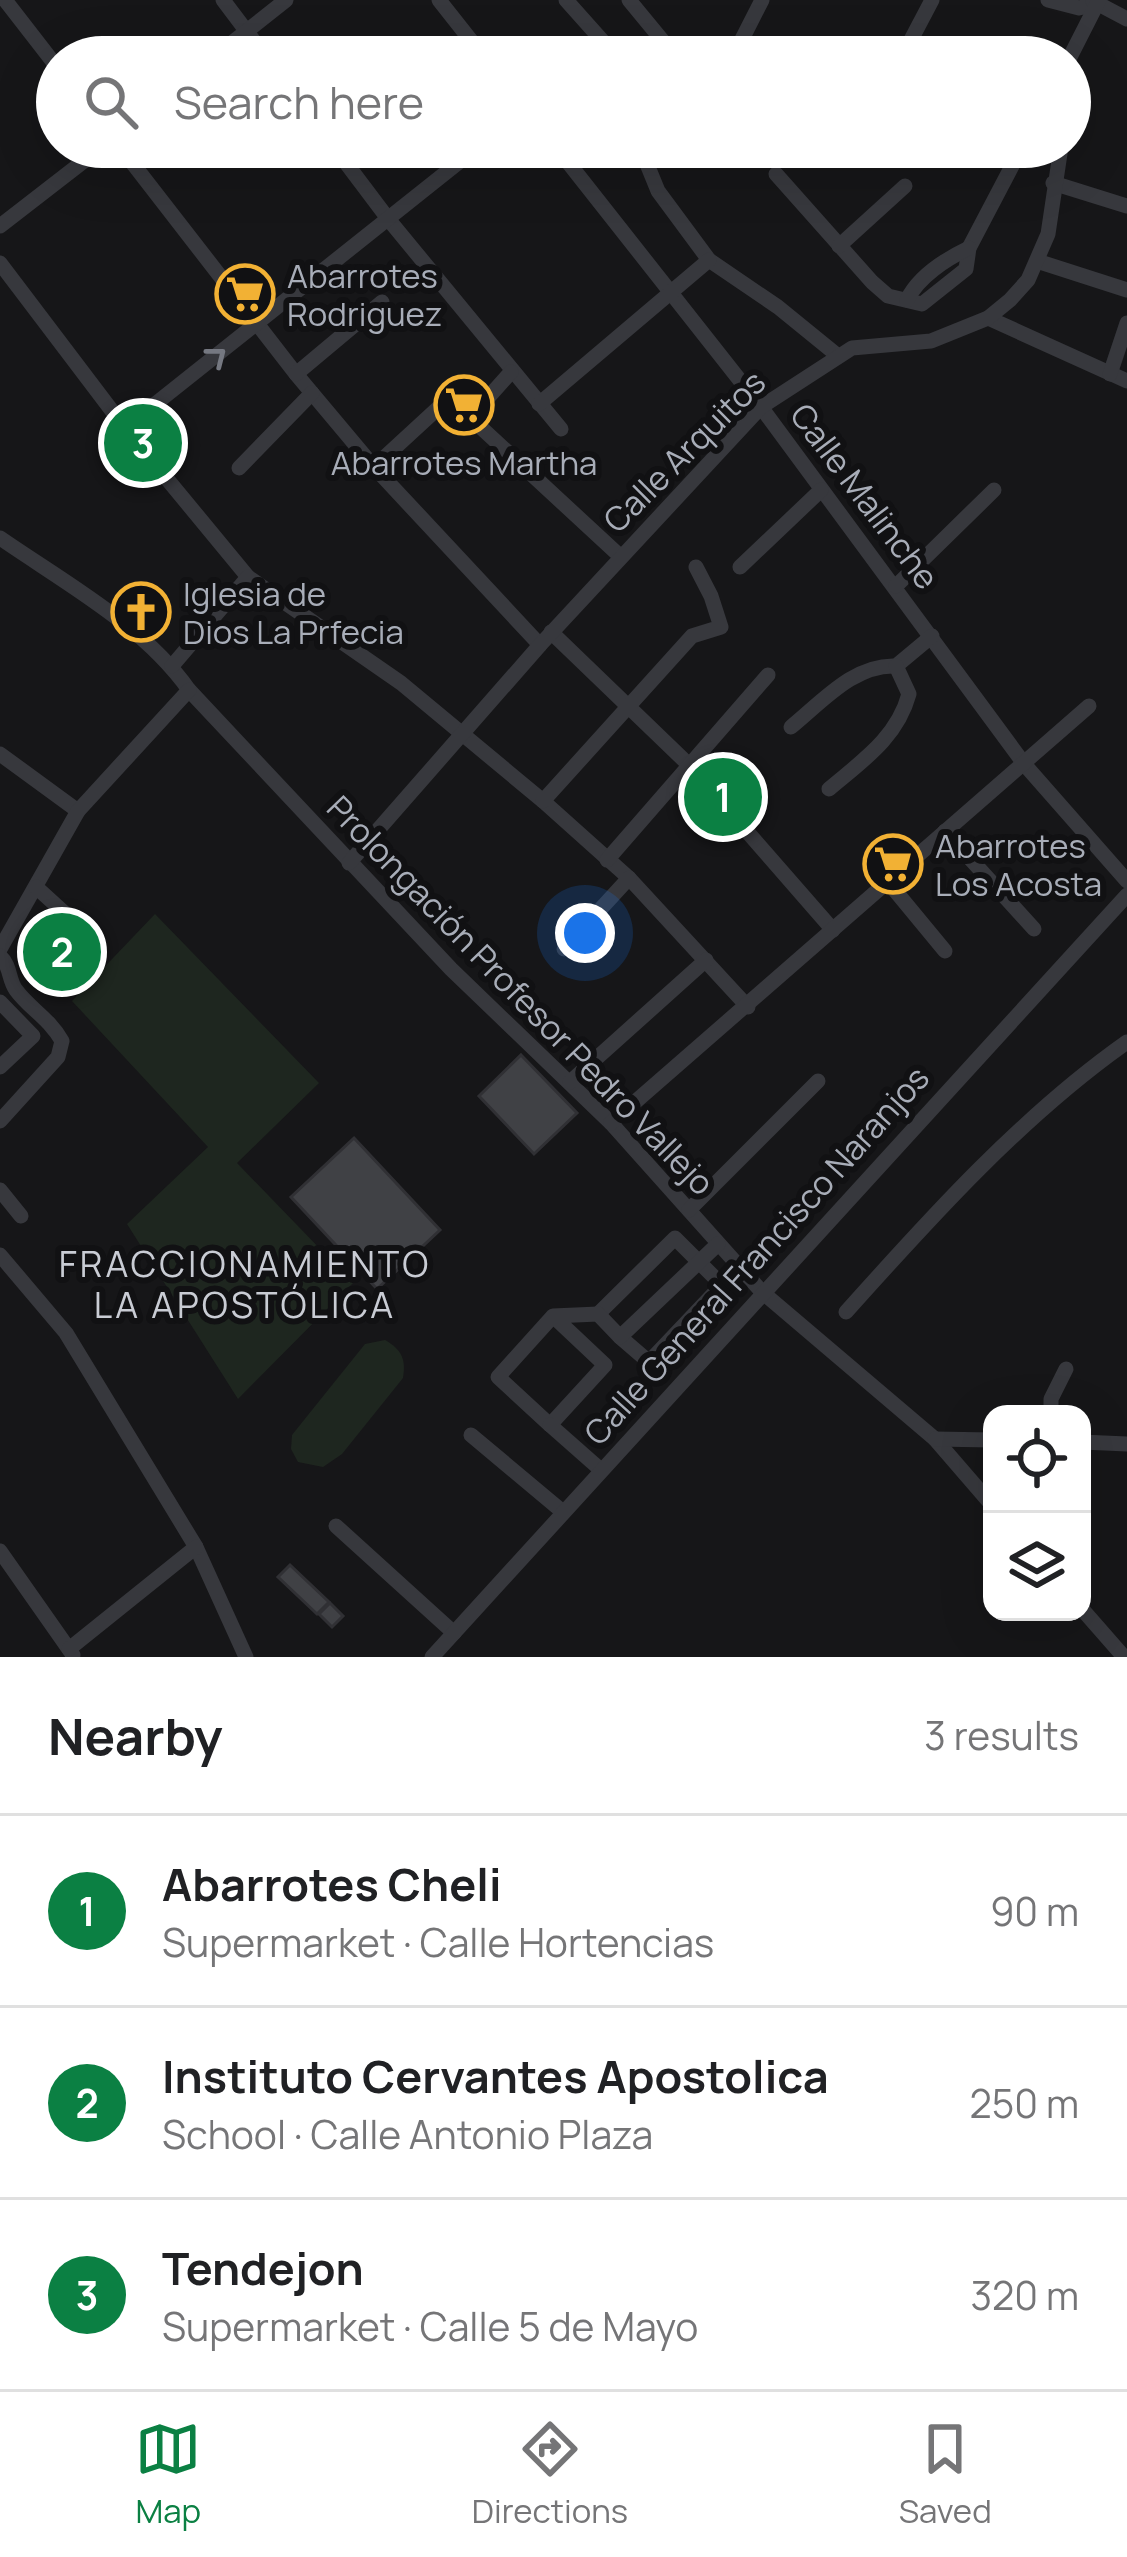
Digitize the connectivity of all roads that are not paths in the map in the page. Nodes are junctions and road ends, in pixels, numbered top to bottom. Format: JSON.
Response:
{"nodes":[{"id":1,"x":4,"y":0,"type":"edge"},
{"id":2,"x":223,"y":0,"type":"edge"},
{"id":3,"x":286,"y":0,"type":"edge"},
{"id":4,"x":439,"y":0,"type":"edge"},
{"id":5,"x":566,"y":0,"type":"edge"},
{"id":6,"x":629,"y":0,"type":"edge"},
{"id":7,"x":762,"y":0,"type":"edge"},
{"id":8,"x":932,"y":0,"type":"edge"},
{"id":9,"x":1048,"y":0,"type":"edge"},
{"id":10,"x":1096,"y":1,"type":"edge"},
{"id":11,"x":1127,"y":19,"type":"edge"},
{"id":12,"x":246,"y":30,"type":"junction"},
{"id":13,"x":239,"y":36,"type":"edge"},
{"id":14,"x":250,"y":36,"type":"edge"},
{"id":15,"x":467,"y":36,"type":"edge"},
{"id":16,"x":597,"y":36,"type":"edge"},
{"id":17,"x":659,"y":36,"type":"edge"},
{"id":18,"x":744,"y":36,"type":"edge"},
{"id":19,"x":913,"y":36,"type":"edge"},
{"id":20,"x":1080,"y":36,"type":"edge"},
{"id":21,"x":36,"y":40,"type":"edge"},
{"id":22,"x":75,"y":168,"type":"edge"},
{"id":23,"x":136,"y":168,"type":"edge"},
{"id":24,"x":350,"y":168,"type":"edge"},
{"id":25,"x":452,"y":168,"type":"edge"},
{"id":26,"x":573,"y":168,"type":"edge"},
{"id":27,"x":649,"y":168,"type":"edge"},
{"id":28,"x":1011,"y":168,"type":"edge"},
{"id":29,"x":1056,"y":168,"type":"edge"},
{"id":30,"x":776,"y":174,"type":"dead end"},
{"id":31,"x":1053,"y":183,"type":"junction"},
{"id":32,"x":904,"y":186,"type":"dead end"},
{"id":33,"x":1127,"y":206,"type":"edge"},
{"id":34,"x":389,"y":220,"type":"junction"},
{"id":35,"x":0,"y":226,"type":"edge"},
{"id":36,"x":839,"y":246,"type":"junction"},
{"id":37,"x":709,"y":260,"type":"junction"},
{"id":38,"x":1037,"y":261,"type":"junction"},
{"id":39,"x":0,"y":263,"type":"edge"},
{"id":40,"x":670,"y":290,"type":"junction"},
{"id":41,"x":1127,"y":290,"type":"edge"},
{"id":42,"x":382,"y":302,"type":"dead end"},
{"id":43,"x":988,"y":319,"type":"junction"},
{"id":44,"x":1127,"y":323,"type":"edge"},
{"id":45,"x":257,"y":325,"type":"junction"},
{"id":46,"x":837,"y":355,"type":"junction"},
{"id":47,"x":511,"y":371,"type":"junction"},
{"id":48,"x":296,"y":374,"type":"junction"},
{"id":49,"x":1119,"y":378,"type":"edge"},
{"id":50,"x":312,"y":393,"type":"junction"},
{"id":51,"x":538,"y":404,"type":"junction"},
{"id":52,"x":761,"y":407,"type":"junction"},
{"id":53,"x":470,"y":418,"type":"junction"},
{"id":54,"x":125,"y":428,"type":"junction"},
{"id":55,"x":562,"y":429,"type":"dead end"},
{"id":56,"x":238,"y":467,"type":"dead end"},
{"id":57,"x":374,"y":467,"type":"junction"},
{"id":58,"x":821,"y":490,"type":"junction"},
{"id":59,"x":994,"y":490,"type":"dead end"},
{"id":60,"x":0,"y":538,"type":"edge"},
{"id":61,"x":621,"y":556,"type":"junction"},
{"id":62,"x":740,"y":566,"type":"dead end"},
{"id":63,"x":696,"y":567,"type":"dead end"},
{"id":64,"x":248,"y":577,"type":"junction"},
{"id":65,"x":896,"y":586,"type":"junction"},
{"id":66,"x":932,"y":636,"type":"junction"},
{"id":67,"x":545,"y":639,"type":"junction"},
{"id":68,"x":172,"y":666,"type":"junction"},
{"id":69,"x":896,"y":666,"type":"junction"},
{"id":70,"x":768,"y":674,"type":"dead end"},
{"id":71,"x":189,"y":690,"type":"junction"},
{"id":72,"x":629,"y":706,"type":"junction"},
{"id":73,"x":1089,"y":706,"type":"dead end"},
{"id":74,"x":791,"y":728,"type":"dead end"},
{"id":75,"x":462,"y":733,"type":"junction"},
{"id":76,"x":0,"y":754,"type":"edge"},
{"id":77,"x":689,"y":765,"type":"junction"},
{"id":78,"x":1025,"y":765,"type":"junction"},
{"id":79,"x":830,"y":789,"type":"dead end"},
{"id":80,"x":543,"y":801,"type":"junction"},
{"id":81,"x":78,"y":811,"type":"junction"},
{"id":82,"x":945,"y":831,"type":"junction"},
{"id":83,"x":607,"y":860,"type":"junction"},
{"id":84,"x":350,"y":863,"type":"junction"},
{"id":85,"x":629,"y":878,"type":"junction"},
{"id":86,"x":1127,"y":881,"type":"edge"},
{"id":87,"x":888,"y":882,"type":"junction"},
{"id":88,"x":36,"y":887,"type":"junction"},
{"id":89,"x":1127,"y":895,"type":"edge"},
{"id":90,"x":1034,"y":929,"type":"dead end"},
{"id":91,"x":833,"y":930,"type":"junction"},
{"id":92,"x":564,"y":949,"type":"dead end"},
{"id":93,"x":945,"y":951,"type":"dead end"},
{"id":94,"x":0,"y":952,"type":"edge"},
{"id":95,"x":30,"y":955,"type":"dead end"},
{"id":96,"x":706,"y":959,"type":"junction"},
{"id":97,"x":14,"y":989,"type":"junction"},
{"id":98,"x":0,"y":1002,"type":"edge"},
{"id":99,"x":748,"y":1007,"type":"junction"},
{"id":100,"x":1127,"y":1042,"type":"edge"},
{"id":101,"x":0,"y":1067,"type":"edge"},
{"id":102,"x":818,"y":1081,"type":"dead end"},
{"id":103,"x":570,"y":1082,"type":"junction"},
{"id":104,"x":0,"y":1121,"type":"edge"},
{"id":105,"x":611,"y":1124,"type":"junction"},
{"id":106,"x":0,"y":1190,"type":"edge"},
{"id":107,"x":689,"y":1210,"type":"junction"},
{"id":108,"x":21,"y":1216,"type":"dead end"},
{"id":109,"x":718,"y":1244,"type":"junction"},
{"id":110,"x":0,"y":1255,"type":"edge"},
{"id":111,"x":700,"y":1261,"type":"junction"},
{"id":112,"x":762,"y":1292,"type":"junction"},
{"id":113,"x":846,"y":1312,"type":"dead end"},
{"id":114,"x":598,"y":1314,"type":"junction"},
{"id":115,"x":553,"y":1316,"type":"junction"},
{"id":116,"x":620,"y":1337,"type":"junction"},
{"id":117,"x":1066,"y":1369,"type":"dead end"},
{"id":118,"x":1051,"y":1405,"type":"edge"},
{"id":119,"x":550,"y":1425,"type":"junction"},
{"id":120,"x":471,"y":1436,"type":"dead end"},
{"id":121,"x":935,"y":1439,"type":"junction"},
{"id":122,"x":983,"y":1440,"type":"edge"},
{"id":123,"x":1091,"y":1442,"type":"edge"},
{"id":124,"x":1127,"y":1444,"type":"edge"},
{"id":125,"x":601,"y":1470,"type":"junction"},
{"id":126,"x":983,"y":1494,"type":"edge"},
{"id":127,"x":563,"y":1511,"type":"junction"},
{"id":128,"x":336,"y":1526,"type":"dead end"},
{"id":129,"x":196,"y":1547,"type":"junction"},
{"id":130,"x":0,"y":1551,"type":"edge"},
{"id":131,"x":1091,"y":1619,"type":"edge"},
{"id":132,"x":454,"y":1634,"type":"junction"},
{"id":133,"x":72,"y":1653,"type":"edge"},
{"id":134,"x":239,"y":1654,"type":"edge"},
{"id":135,"x":432,"y":1657,"type":"edge"},
{"id":136,"x":1124,"y":1657,"type":"edge"}],
"edges":[{"from":1,"to":21,"type":"street"},
{"from":2,"to":12,"type":"street"},
{"from":3,"to":12,"type":"street"},
{"from":4,"to":15,"type":"street"},
{"from":5,"to":16,"type":"street"},
{"from":6,"to":17,"type":"street"},
{"from":7,"to":18,"type":"street"},
{"from":8,"to":19,"type":"street"},
{"from":9,"to":10,"type":"street"},
{"from":10,"to":11,"type":"street"},
{"from":10,"to":20,"type":"street"},
{"from":12,"to":13,"type":"street"},
{"from":12,"to":14,"type":"street"},
{"from":22,"to":35,"type":"street"},
{"from":23,"to":45,"type":"street"},
{"from":24,"to":34,"type":"street"},
{"from":25,"to":34,"type":"street"},
{"from":26,"to":40,"type":"street","name":"Calle Malinche"},
{"from":27,"to":37,"type":"street"},
{"from":28,"to":36,"type":"street"},
{"from":29,"to":31,"type":"street","name":"Calle Arquitos"},
{"from":30,"to":36,"type":"street"},
{"from":31,"to":33,"type":"street"},
{"from":31,"to":38,"type":"street","name":"Calle Arquitos"},
{"from":32,"to":36,"type":"street"},
{"from":34,"to":45,"type":"street"},
{"from":34,"to":47,"type":"street"},
{"from":37,"to":40,"type":"street"},
{"from":37,"to":46,"type":"street"},
{"from":38,"to":41,"type":"street"},
{"from":38,"to":43,"type":"street","name":"Calle Arquitos"},
{"from":39,"to":54,"type":"street"},
{"from":40,"to":51,"type":"street"},
{"from":40,"to":52,"type":"street","name":"Calle Malinche"},
{"from":42,"to":48,"type":"street"},
{"from":43,"to":46,"type":"street","name":"Calle Arquitos"},
{"from":43,"to":49,"type":"street"},
{"from":44,"to":49,"type":"street"},
{"from":45,"to":48,"type":"street"},
{"from":54,"to":45,"type":"street","one_way":true},
{"from":46,"to":52,"type":"street","name":"Calle Arquitos"},
{"from":47,"to":51,"type":"street"},
{"from":47,"to":53,"type":"street"},
{"from":48,"to":50,"type":"street"},
{"from":50,"to":56,"type":"street"},
{"from":50,"to":57,"type":"street"},
{"from":51,"to":55,"type":"street"},
{"from":52,"to":58,"type":"street","name":"Calle Malinche"},
{"from":52,"to":61,"type":"street","name":"Calle Arquitos"},
{"from":53,"to":57,"type":"street"},
{"from":53,"to":61,"type":"street"},
{"from":54,"to":64,"type":"street"},
{"from":57,"to":67,"type":"street"},
{"from":58,"to":62,"type":"street"},
{"from":58,"to":65,"type":"street","name":"Calle Malinche"},
{"from":59,"to":65,"type":"street"},
{"from":60,"to":68,"type":"street","name":"Prolongación Profesor Pedro Vallejo"},
{"from":61,"to":67,"type":"street","name":"Calle Arquitos"},
{"from":63,"to":72,"type":"street"},
{"from":64,"to":68,"type":"street"},
{"from":64,"to":75,"type":"street"},
{"from":65,"to":66,"type":"street","name":"Calle Malinche"},
{"from":66,"to":69,"type":"street"},
{"from":66,"to":78,"type":"street","name":"Calle Malinche"},
{"from":67,"to":72,"type":"street"},
{"from":67,"to":75,"type":"street","name":"Calle Arquitos"},
{"from":68,"to":71,"type":"street","name":"Prolongación Profesor Pedro Vallejo"},
{"from":69,"to":74,"type":"street"},
{"from":69,"to":79,"type":"street"},
{"from":70,"to":77,"type":"street"},
{"from":71,"to":81,"type":"street"},
{"from":71,"to":84,"type":"street","name":"Prolongación Profesor Pedro Vallejo"},
{"from":72,"to":77,"type":"street"},
{"from":72,"to":80,"type":"street"},
{"from":73,"to":78,"type":"street"},
{"from":75,"to":80,"type":"street"},
{"from":75,"to":84,"type":"street","name":"Calle Arquitos"},
{"from":76,"to":81,"type":"street"},
{"from":77,"to":83,"type":"street"},
{"from":77,"to":91,"type":"street"},
{"from":78,"to":82,"type":"street"},
{"from":78,"to":86,"type":"street","name":"Calle Malinche"},
{"from":80,"to":83,"type":"street"},
{"from":81,"to":88,"type":"street"},
{"from":82,"to":87,"type":"street"},
{"from":82,"to":90,"type":"street"},
{"from":83,"to":85,"type":"street"},
{"from":84,"to":103,"type":"street","name":"Prolongación Profesor Pedro Vallejo"},
{"from":85,"to":92,"type":"street"},
{"from":85,"to":96,"type":"street"},
{"from":87,"to":91,"type":"street"},
{"from":87,"to":93,"type":"street"},
{"from":88,"to":94,"type":"street"},
{"from":88,"to":95,"type":"street"},
{"from":89,"to":112,"type":"street","name":"Calle General Francisco Naranjos"},
{"from":91,"to":99,"type":"street"},
{"from":94,"to":97,"type":"street"},
{"from":96,"to":99,"type":"street"},
{"from":96,"to":103,"type":"street"},
{"from":97,"to":98,"type":"street"},
{"from":97,"to":104,"type":"street"},
{"from":98,"to":101,"type":"street"},
{"from":99,"to":105,"type":"street"},
{"from":100,"to":113,"type":"street"},
{"from":102,"to":107,"type":"street"},
{"from":103,"to":105,"type":"street","name":"Prolongación Profesor Pedro Vallejo"},
{"from":105,"to":107,"type":"street","name":"Prolongación Profesor Pedro Vallejo"},
{"from":106,"to":108,"type":"street"},
{"from":107,"to":109,"type":"street","name":"Prolongación Profesor Pedro Vallejo"},
{"from":109,"to":111,"type":"street"},
{"from":109,"to":112,"type":"street","name":"Prolongación Profesor Pedro Vallejo"},
{"from":110,"to":129,"type":"street"},
{"from":111,"to":114,"type":"street"},
{"from":111,"to":116,"type":"street"},
{"from":111,"to":116,"type":"street"},
{"from":112,"to":121,"type":"street","name":"Prolongación Profesor Pedro Vallejo"},
{"from":112,"to":125,"type":"street","name":"Calle General Francisco Naranjos"},
{"from":114,"to":115,"type":"street"},
{"from":114,"to":116,"type":"street"},
{"from":115,"to":119,"type":"street"},
{"from":115,"to":119,"type":"street"},
{"from":117,"to":118,"type":"street"},
{"from":119,"to":125,"type":"street"},
{"from":120,"to":127,"type":"street"},
{"from":121,"to":122,"type":"street"},
{"from":121,"to":126,"type":"street","name":"Prolongación Profesor Pedro Vallejo"},
{"from":123,"to":124,"type":"street"},
{"from":125,"to":127,"type":"street","name":"Calle General Francisco Naranjos"},
{"from":127,"to":132,"type":"street","name":"Calle General Francisco Naranjos"},
{"from":128,"to":132,"type":"street"},
{"from":129,"to":133,"type":"street"},
{"from":129,"to":134,"type":"street"},
{"from":130,"to":133,"type":"street"},
{"from":131,"to":136,"type":"street"},
{"from":132,"to":135,"type":"street","name":"Calle General Francisco Naranjos"}]}
